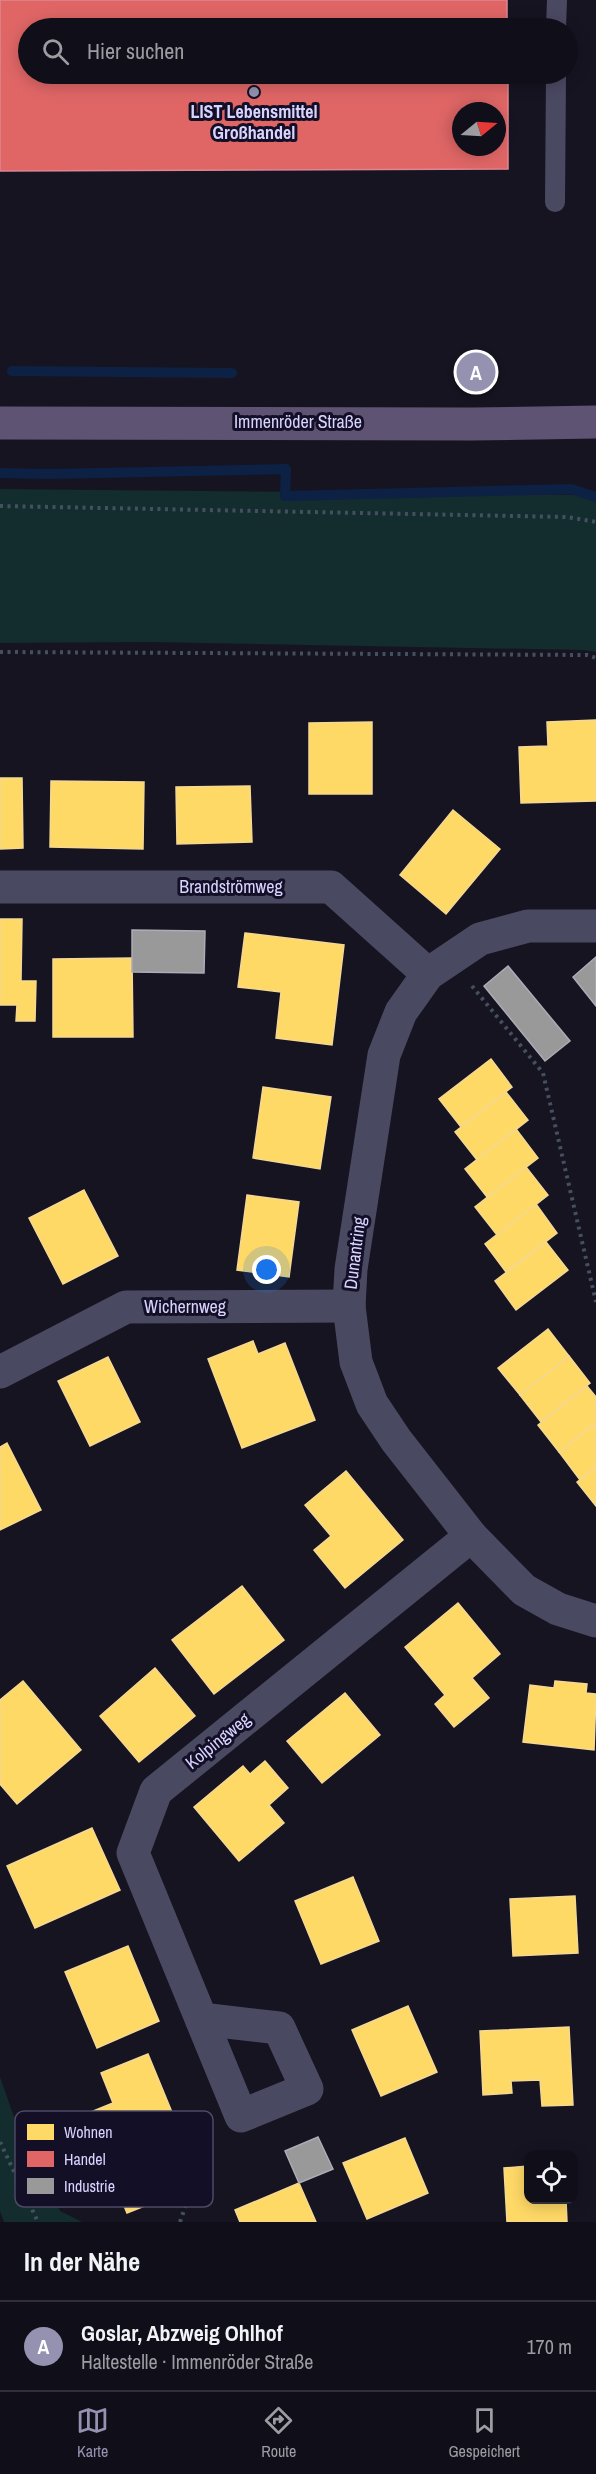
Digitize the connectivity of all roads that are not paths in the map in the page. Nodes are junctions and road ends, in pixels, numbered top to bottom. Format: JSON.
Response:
{"nodes":[{"id":1,"x":557,"y":0,"type":"edge"},
{"id":2,"x":556,"y":18,"type":"edge"},
{"id":3,"x":556,"y":84,"type":"edge"},
{"id":4,"x":555,"y":202,"type":"dead end"},
{"id":5,"x":595,"y":422,"type":"edge"},
{"id":6,"x":0,"y":423,"type":"edge"},
{"id":7,"x":0,"y":887,"type":"edge"},
{"id":8,"x":596,"y":926,"type":"edge"},
{"id":9,"x":438,"y":966,"type":"junction"},
{"id":10,"x":349,"y":1306,"type":"junction"},
{"id":11,"x":0,"y":1372,"type":"edge"},
{"id":12,"x":471,"y":1536,"type":"junction"},
{"id":13,"x":596,"y":1621,"type":"edge"},
{"id":14,"x":201,"y":2019,"type":"junction"}],
"edges":[{"from":1,"to":2,"type":"lane"},
{"from":3,"to":4,"type":"lane"},
{"from":5,"to":6,"type":"main road","name":"Immenröder Straße"},
{"from":7,"to":9,"type":"street","name":"Brandströmweg"},
{"from":8,"to":9,"type":"street","name":"Dunantring"},
{"from":9,"to":10,"type":"street","name":"Dunantring"},
{"from":10,"to":11,"type":"street","name":"Wichernweg"},
{"from":10,"to":12,"type":"street","name":"Dunantring"},
{"from":12,"to":13,"type":"street","name":"Dunantring"},
{"from":12,"to":14,"type":"street","name":"Kolpingweg"},
{"from":14,"to":14,"type":"street","name":"Kolpingweg"}]}
